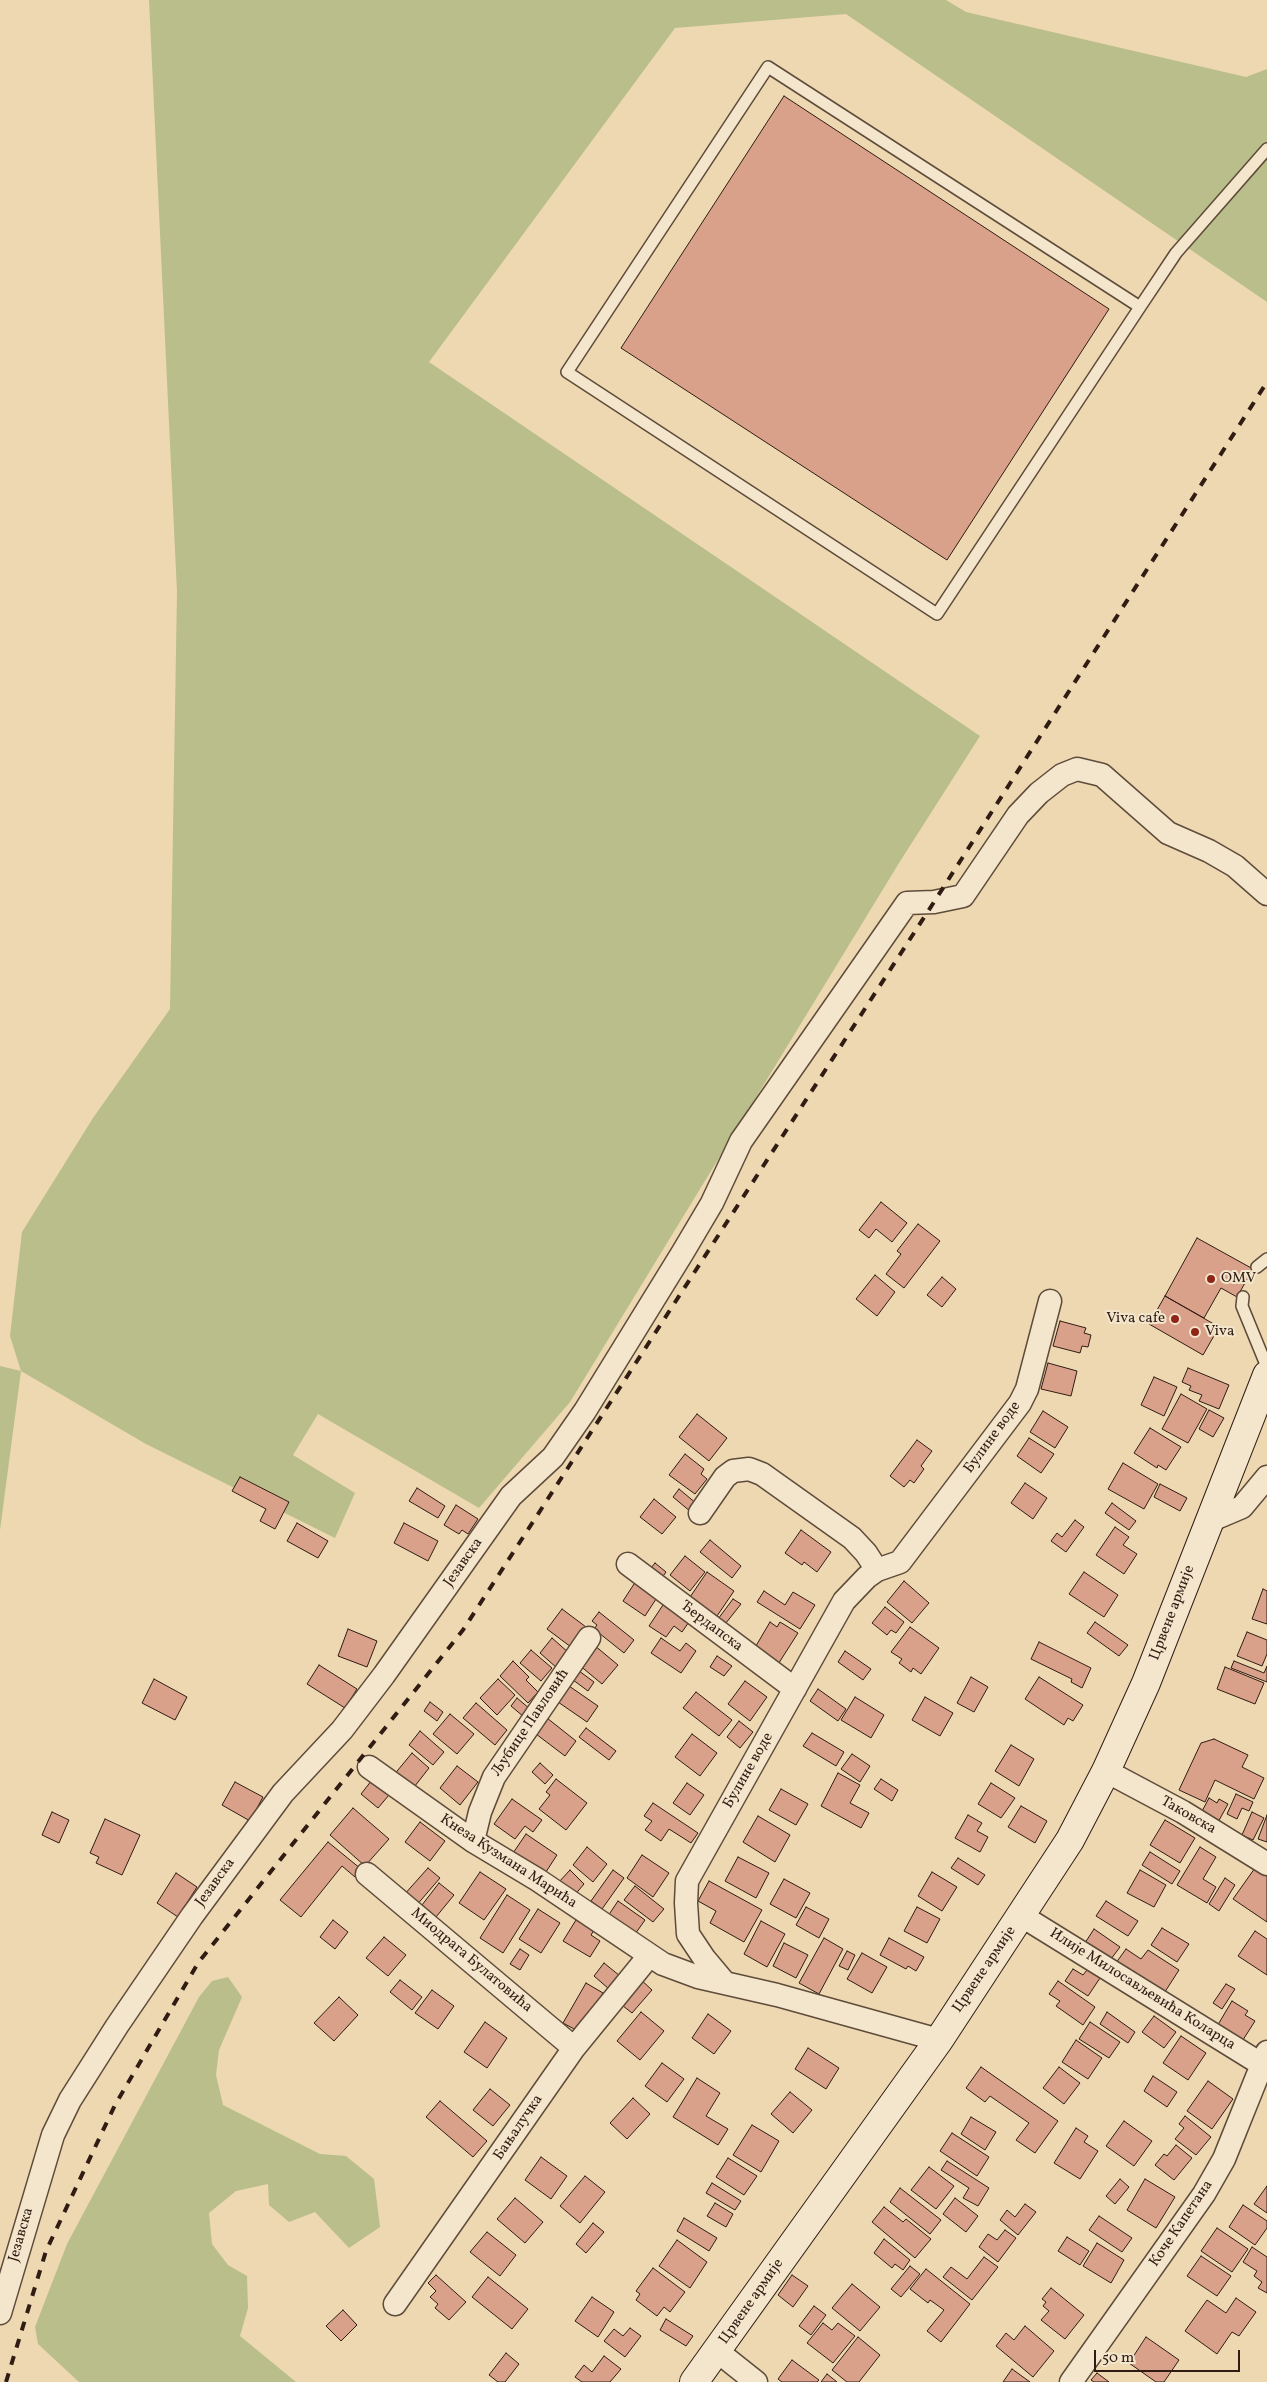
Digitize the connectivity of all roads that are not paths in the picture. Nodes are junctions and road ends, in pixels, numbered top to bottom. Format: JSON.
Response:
{"nodes":[{"id":1,"x":1267,"y":149,"type":"edge"},
{"id":2,"x":1140,"y":307,"type":"junction"},
{"id":3,"x":1267,"y":894,"type":"edge"},
{"id":4,"x":1267,"y":1259,"type":"edge"},
{"id":5,"x":1257,"y":1267,"type":"dead end"},
{"id":6,"x":1243,"y":1297,"type":"dead end"},
{"id":7,"x":1050,"y":1301,"type":"dead end"},
{"id":8,"x":1267,"y":1367,"type":"edge"},
{"id":9,"x":1267,"y":1375,"type":"edge"},
{"id":10,"x":1267,"y":1477,"type":"edge"},
{"id":11,"x":700,"y":1513,"type":"dead end"},
{"id":12,"x":1209,"y":1521,"type":"junction"},
{"id":13,"x":628,"y":1564,"type":"dead end"},
{"id":14,"x":877,"y":1570,"type":"junction"},
{"id":15,"x":589,"y":1638,"type":"dead end"},
{"id":16,"x":795,"y":1689,"type":"junction"},
{"id":17,"x":369,"y":1767,"type":"dead end"},
{"id":18,"x":1106,"y":1771,"type":"junction"},
{"id":19,"x":473,"y":1841,"type":"junction"},
{"id":20,"x":1267,"y":1864,"type":"edge"},
{"id":21,"x":367,"y":1874,"type":"dead end"},
{"id":22,"x":1022,"y":1916,"type":"junction"},
{"id":23,"x":649,"y":1956,"type":"junction"},
{"id":24,"x":725,"y":1983,"type":"junction"},
{"id":25,"x":939,"y":2040,"type":"junction"},
{"id":26,"x":574,"y":2048,"type":"junction"},
{"id":27,"x":1264,"y":2058,"type":"edge"},
{"id":28,"x":395,"y":2304,"type":"dead end"},
{"id":29,"x":0,"y":2313,"type":"edge"},
{"id":30,"x":717,"y":2351,"type":"junction"},
{"id":31,"x":694,"y":2382,"type":"edge"},
{"id":32,"x":756,"y":2382,"type":"edge"},
{"id":33,"x":1071,"y":2382,"type":"edge"}],
"edges":[{"from":1,"to":2,"type":"lane"},
{"from":2,"to":2,"type":"lane"},
{"from":3,"to":29,"type":"street","name":"Језавска"},
{"from":4,"to":5,"type":"lane"},
{"from":6,"to":8,"type":"lane"},
{"from":7,"to":14,"type":"street","name":"Булине воде"},
{"from":9,"to":12,"type":"main road","name":"Црвене армије"},
{"from":10,"to":12,"type":"street"},
{"from":11,"to":14,"type":"street"},
{"from":12,"to":18,"type":"main road","name":"Црвене армије"},
{"from":13,"to":16,"type":"street","name":"Ђердапска"},
{"from":14,"to":16,"type":"street","name":"Булине воде"},
{"from":15,"to":19,"type":"street","name":"Љубице Павловић"},
{"from":16,"to":24,"type":"street","name":"Булине воде"},
{"from":17,"to":19,"type":"street","name":"Кнеза Кузмана Марића"},
{"from":18,"to":20,"type":"street","name":"Таковска"},
{"from":18,"to":22,"type":"main road","name":"Црвене армије"},
{"from":19,"to":23,"type":"street","name":"Кнеза Кузмана Марића"},
{"from":21,"to":26,"type":"street","name":"Миодрага Булатовића"},
{"from":22,"to":25,"type":"main road","name":"Црвене армије"},
{"from":22,"to":27,"type":"street","name":"Илије Милосављевића Коларца"},
{"from":23,"to":24,"type":"street"},
{"from":23,"to":26,"type":"street","name":"Бањалучка"},
{"from":24,"to":25,"type":"street"},
{"from":25,"to":30,"type":"main road","name":"Црвене армије"},
{"from":26,"to":28,"type":"street","name":"Бањалучка"},
{"from":27,"to":33,"type":"street","name":"Коче Капетана"},
{"from":30,"to":31,"type":"main road","name":"Црвене армије"},
{"from":30,"to":32,"type":"street"}]}
